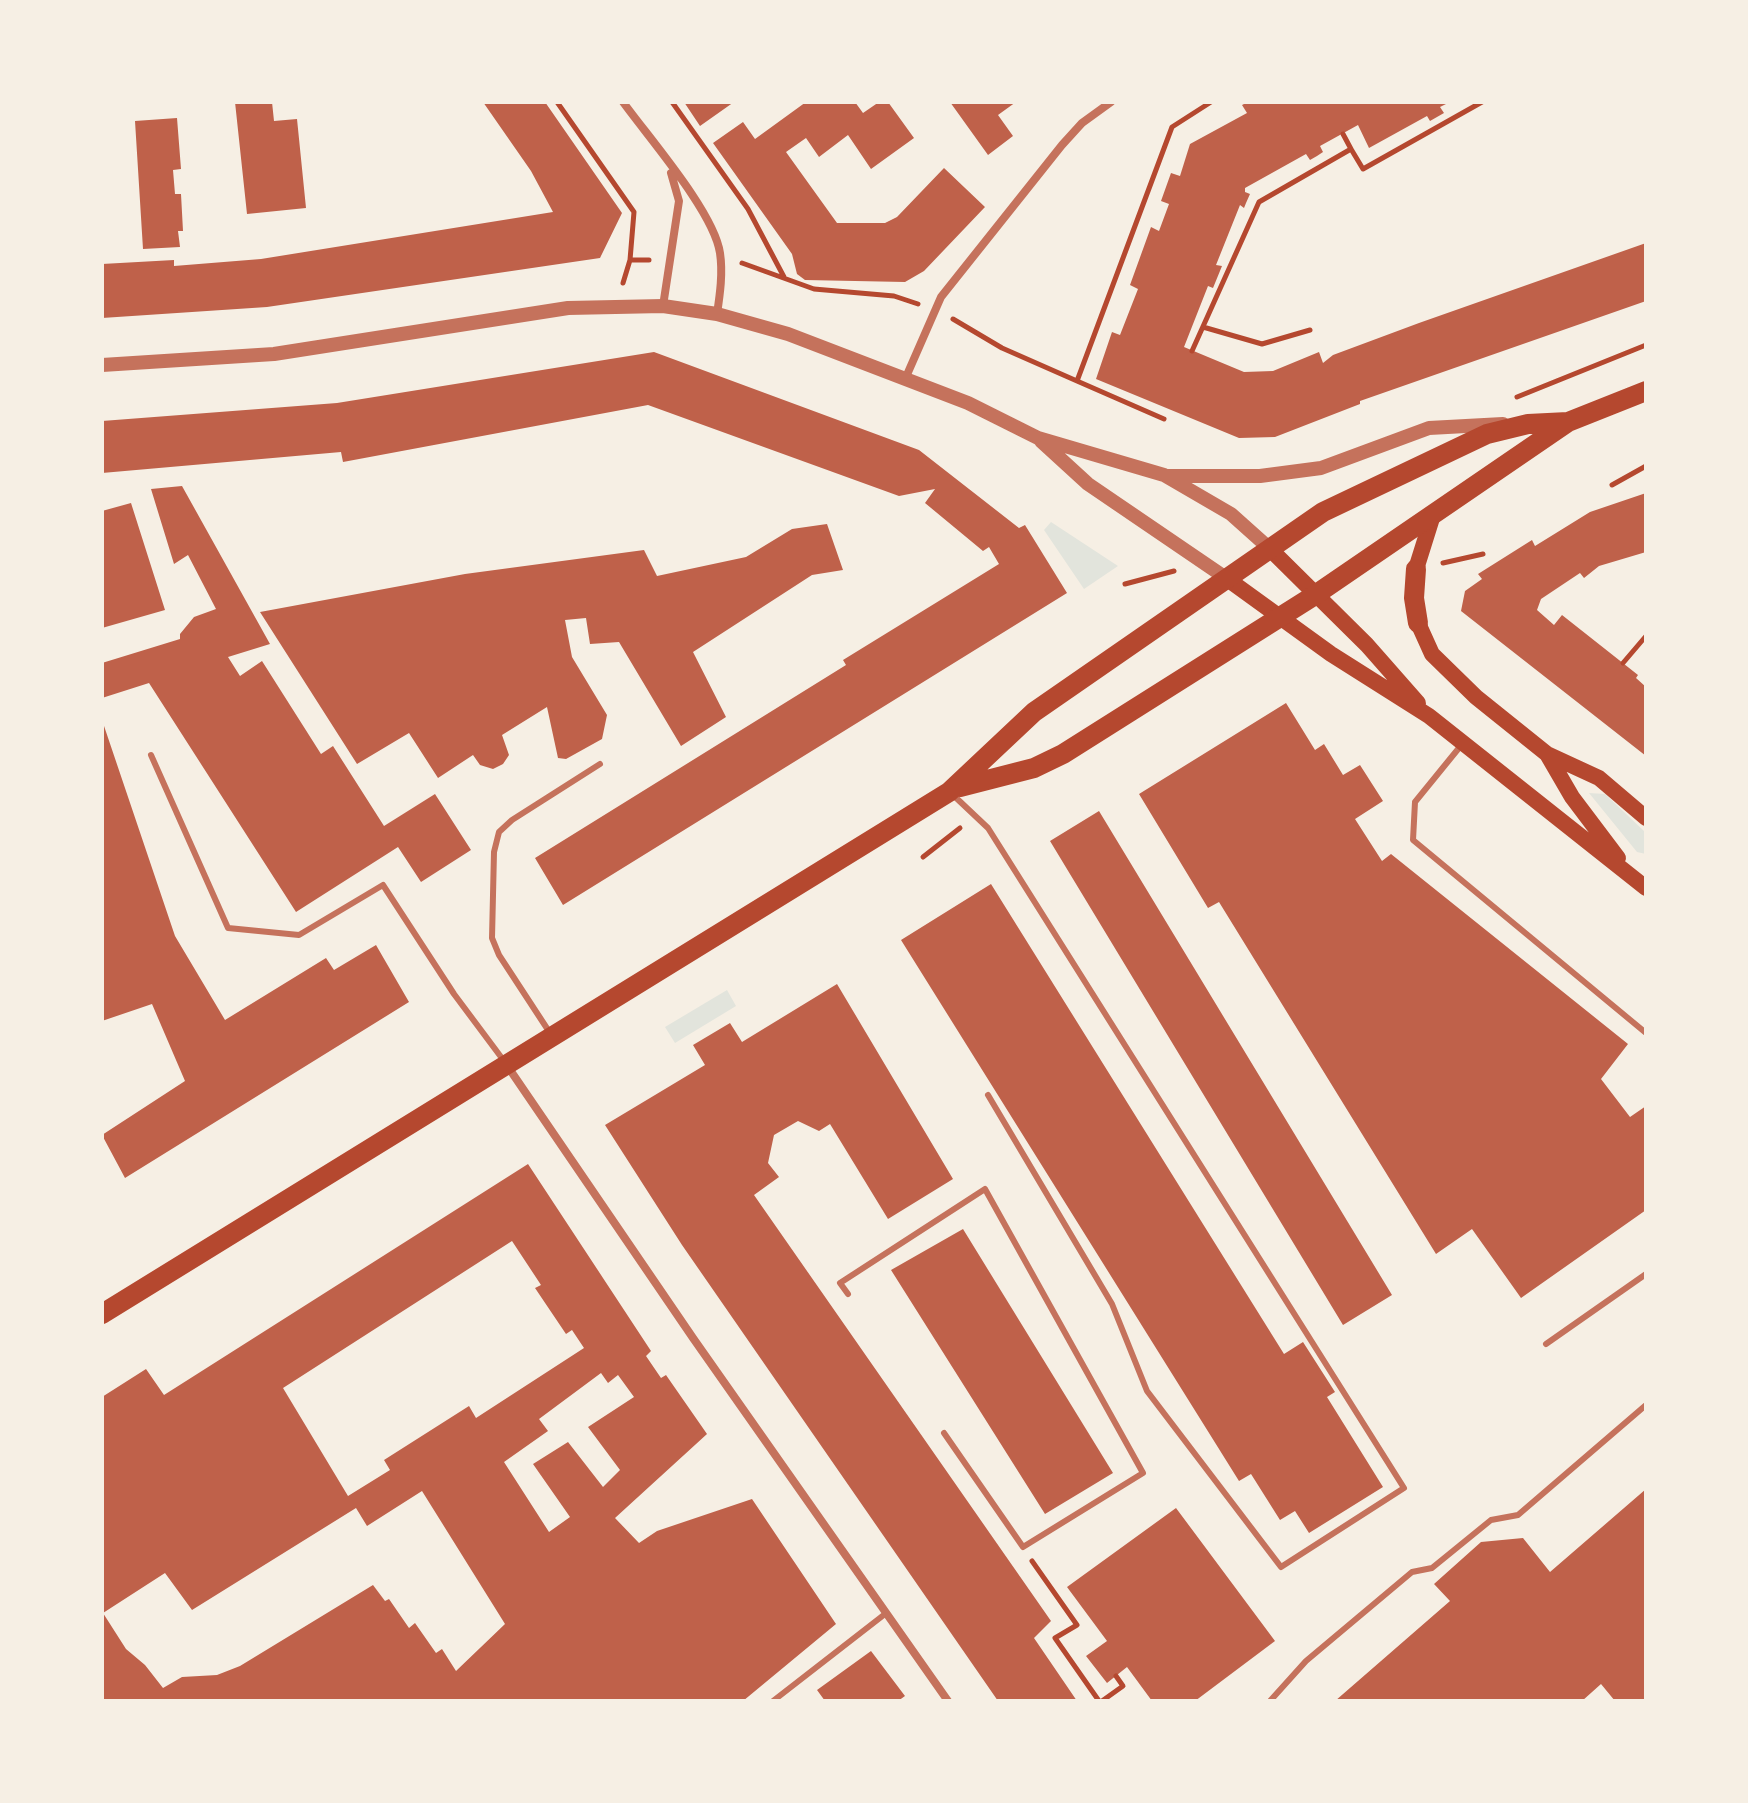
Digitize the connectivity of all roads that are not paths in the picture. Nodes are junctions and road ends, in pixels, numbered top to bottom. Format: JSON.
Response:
{"nodes":[{"id":1,"x":623,"y":102,"type":"edge"},
{"id":2,"x":1111,"y":102,"type":"edge"},
{"id":3,"x":666,"y":162,"type":"junction"},
{"id":4,"x":663,"y":306,"type":"junction"},
{"id":5,"x":717,"y":314,"type":"junction"},
{"id":6,"x":102,"y":365,"type":"edge"},
{"id":7,"x":906,"y":377,"type":"junction"},
{"id":8,"x":1646,"y":391,"type":"edge"},
{"id":9,"x":1568,"y":422,"type":"junction"},
{"id":10,"x":1528,"y":424,"type":"junction"},
{"id":11,"x":1038,"y":438,"type":"junction"},
{"id":12,"x":1164,"y":475,"type":"junction"},
{"id":13,"x":1432,"y":518,"type":"junction"},
{"id":14,"x":1269,"y":548,"type":"junction"},
{"id":15,"x":1416,"y":569,"type":"joint"},
{"id":16,"x":1226,"y":578,"type":"junction"},
{"id":17,"x":1315,"y":595,"type":"junction"},
{"id":18,"x":1279,"y":618,"type":"junction"},
{"id":19,"x":1418,"y":623,"type":"joint"},
{"id":20,"x":1429,"y":716,"type":"junction"},
{"id":21,"x":1463,"y":743,"type":"junction"},
{"id":22,"x":1547,"y":754,"type":"junction"},
{"id":23,"x":151,"y":755,"type":"dead end"},
{"id":24,"x":600,"y":764,"type":"dead end"},
{"id":25,"x":949,"y":792,"type":"junction"},
{"id":26,"x":1646,"y":818,"type":"edge"},
{"id":27,"x":1639,"y":875,"type":"edge"},
{"id":28,"x":1646,"y":888,"type":"edge"},
{"id":29,"x":1646,"y":1033,"type":"edge"},
{"id":30,"x":552,"y":1036,"type":"junction"},
{"id":31,"x":506,"y":1064,"type":"junction"},
{"id":32,"x":988,"y":1095,"type":"dead end"},
{"id":33,"x":1646,"y":1274,"type":"edge"},
{"id":34,"x":848,"y":1294,"type":"dead end"},
{"id":35,"x":102,"y":1314,"type":"edge"},
{"id":36,"x":1546,"y":1344,"type":"dead end"},
{"id":37,"x":1646,"y":1405,"type":"edge"},
{"id":38,"x":944,"y":1433,"type":"dead end"},
{"id":39,"x":885,"y":1614,"type":"junction"},
{"id":40,"x":773,"y":1701,"type":"edge"},
{"id":41,"x":948,"y":1701,"type":"edge"},
{"id":42,"x":1270,"y":1701,"type":"edge"}],
"edges":[{"from":1,"to":3,"type":"street"},
{"from":2,"to":7,"type":"street"},
{"from":3,"to":4,"type":"street"},
{"from":3,"to":5,"type":"street"},
{"from":4,"to":5,"type":"street"},
{"from":4,"to":6,"type":"street"},
{"from":5,"to":7,"type":"street"},
{"from":7,"to":11,"type":"street"},
{"from":8,"to":9,"type":"main road"},
{"from":9,"to":10,"type":"main road"},
{"from":9,"to":13,"type":"main road"},
{"from":10,"to":12,"type":"street"},
{"from":10,"to":14,"type":"main road"},
{"from":11,"to":12,"type":"street"},
{"from":11,"to":16,"type":"street"},
{"from":12,"to":14,"type":"street"},
{"from":13,"to":15,"type":"main road"},
{"from":13,"to":17,"type":"main road"},
{"from":14,"to":16,"type":"main road"},
{"from":14,"to":17,"type":"main road"},
{"from":15,"to":19,"type":"main road"},
{"from":16,"to":18,"type":"main road"},
{"from":16,"to":25,"type":"main road"},
{"from":17,"to":18,"type":"main road"},
{"from":17,"to":20,"type":"main road"},
{"from":18,"to":20,"type":"main road"},
{"from":18,"to":25,"type":"main road"},
{"from":19,"to":22,"type":"main road"},
{"from":20,"to":21,"type":"main road"},
{"from":21,"to":27,"type":"main road"},
{"from":21,"to":29,"type":"lane"},
{"from":22,"to":26,"type":"main road"},
{"from":22,"to":27,"type":"main road"},
{"from":23,"to":31,"type":"lane"},
{"from":24,"to":30,"type":"lane"},
{"from":25,"to":30,"type":"main road"},
{"from":25,"to":32,"type":"lane"},
{"from":27,"to":28,"type":"main road"},
{"from":30,"to":31,"type":"main road"},
{"from":31,"to":35,"type":"main road"},
{"from":31,"to":39,"type":"street"},
{"from":33,"to":36,"type":"lane"},
{"from":34,"to":38,"type":"lane"},
{"from":37,"to":42,"type":"lane"},
{"from":39,"to":40,"type":"lane"},
{"from":39,"to":41,"type":"street"}]}
